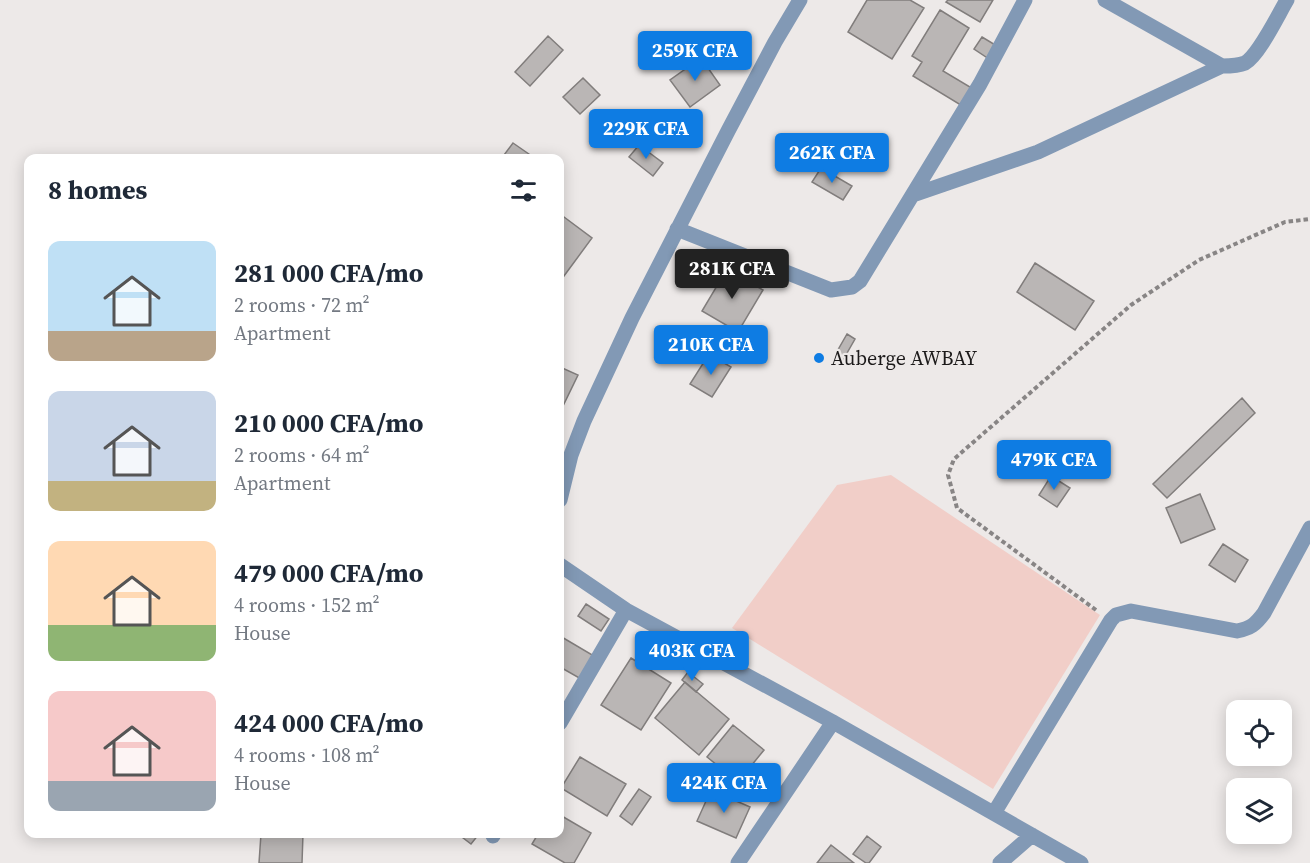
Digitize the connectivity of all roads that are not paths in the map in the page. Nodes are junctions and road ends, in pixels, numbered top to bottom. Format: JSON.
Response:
{"nodes":[{"id":1,"x":800,"y":0,"type":"edge"},
{"id":2,"x":1025,"y":0,"type":"edge"},
{"id":3,"x":1105,"y":0,"type":"edge"},
{"id":4,"x":1287,"y":0,"type":"edge"},
{"id":5,"x":1222,"y":66,"type":"junction"},
{"id":6,"x":913,"y":195,"type":"junction"},
{"id":7,"x":677,"y":229,"type":"junction"},
{"id":8,"x":564,"y":484,"type":"edge"},
{"id":9,"x":1310,"y":528,"type":"edge"},
{"id":10,"x":564,"y":568,"type":"edge"},
{"id":11,"x":626,"y":610,"type":"junction"},
{"id":12,"x":564,"y":716,"type":"edge"},
{"id":13,"x":833,"y":722,"type":"junction"},
{"id":14,"x":994,"y":813,"type":"junction"},
{"id":15,"x":1032,"y":835,"type":"junction"},
{"id":16,"x":738,"y":863,"type":"edge"},
{"id":17,"x":1000,"y":863,"type":"edge"},
{"id":18,"x":1082,"y":863,"type":"edge"}],
"edges":[{"from":1,"to":7,"type":"street"},
{"from":2,"to":6,"type":"street"},
{"from":3,"to":5,"type":"street"},
{"from":4,"to":5,"type":"street"},
{"from":5,"to":6,"type":"street"},
{"from":6,"to":7,"type":"street"},
{"from":7,"to":8,"type":"street"},
{"from":9,"to":14,"type":"street"},
{"from":10,"to":11,"type":"street"},
{"from":11,"to":12,"type":"street"},
{"from":11,"to":13,"type":"street"},
{"from":13,"to":14,"type":"street"},
{"from":13,"to":16,"type":"street"},
{"from":14,"to":15,"type":"street"},
{"from":15,"to":17,"type":"street"},
{"from":15,"to":18,"type":"street"}]}
